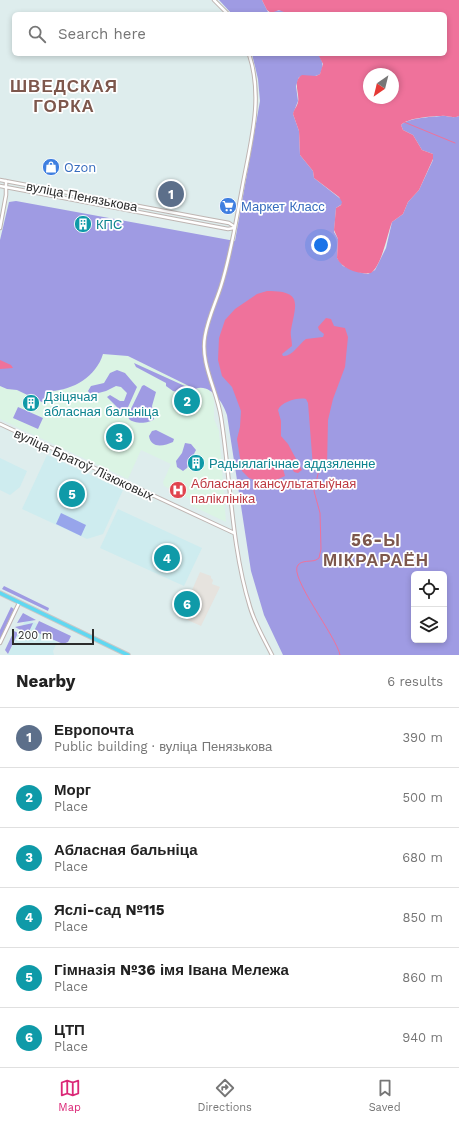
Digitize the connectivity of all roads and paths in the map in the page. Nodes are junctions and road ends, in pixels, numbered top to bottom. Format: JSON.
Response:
{"nodes":[{"id":1,"x":214,"y":0,"type":"edge"},
{"id":2,"x":226,"y":12,"type":"edge"},
{"id":3,"x":249,"y":56,"type":"edge"},
{"id":4,"x":0,"y":180,"type":"edge"},
{"id":5,"x":6,"y":181,"type":"junction"},
{"id":6,"x":0,"y":186,"type":"edge"},
{"id":7,"x":6,"y":187,"type":"junction"},
{"id":8,"x":235,"y":227,"type":"junction"},
{"id":9,"x":0,"y":228,"type":"edge"},
{"id":10,"x":0,"y":424,"type":"edge"},
{"id":11,"x":234,"y":533,"type":"junction"},
{"id":12,"x":0,"y":593,"type":"edge"},
{"id":13,"x":19,"y":603,"type":"junction"},
{"id":14,"x":0,"y":643,"type":"edge"},
{"id":15,"x":128,"y":655,"type":"edge"},
{"id":16,"x":272,"y":655,"type":"edge"}],
"edges":[{"from":1,"to":2,"type":"street"},
{"from":3,"to":8,"type":"street"},
{"from":4,"to":5,"type":"street","name":"вуліца Пенязькова"},
{"from":5,"to":7,"type":"street"},
{"from":5,"to":8,"type":"street","name":"вуліца Пенязькова"},
{"from":6,"to":7,"type":"street","name":"вуліца Пенязькова"},
{"from":7,"to":8,"type":"street","name":"вуліца Пенязькова"},
{"from":7,"to":9,"type":"street"},
{"from":8,"to":11,"type":"street"},
{"from":10,"to":11,"type":"street","name":"вуліца Братоў Лізюковых"},
{"from":11,"to":16,"type":"street"},
{"from":12,"to":13,"type":"main road"},
{"from":13,"to":14,"type":"street"},
{"from":13,"to":15,"type":"main road"}]}
